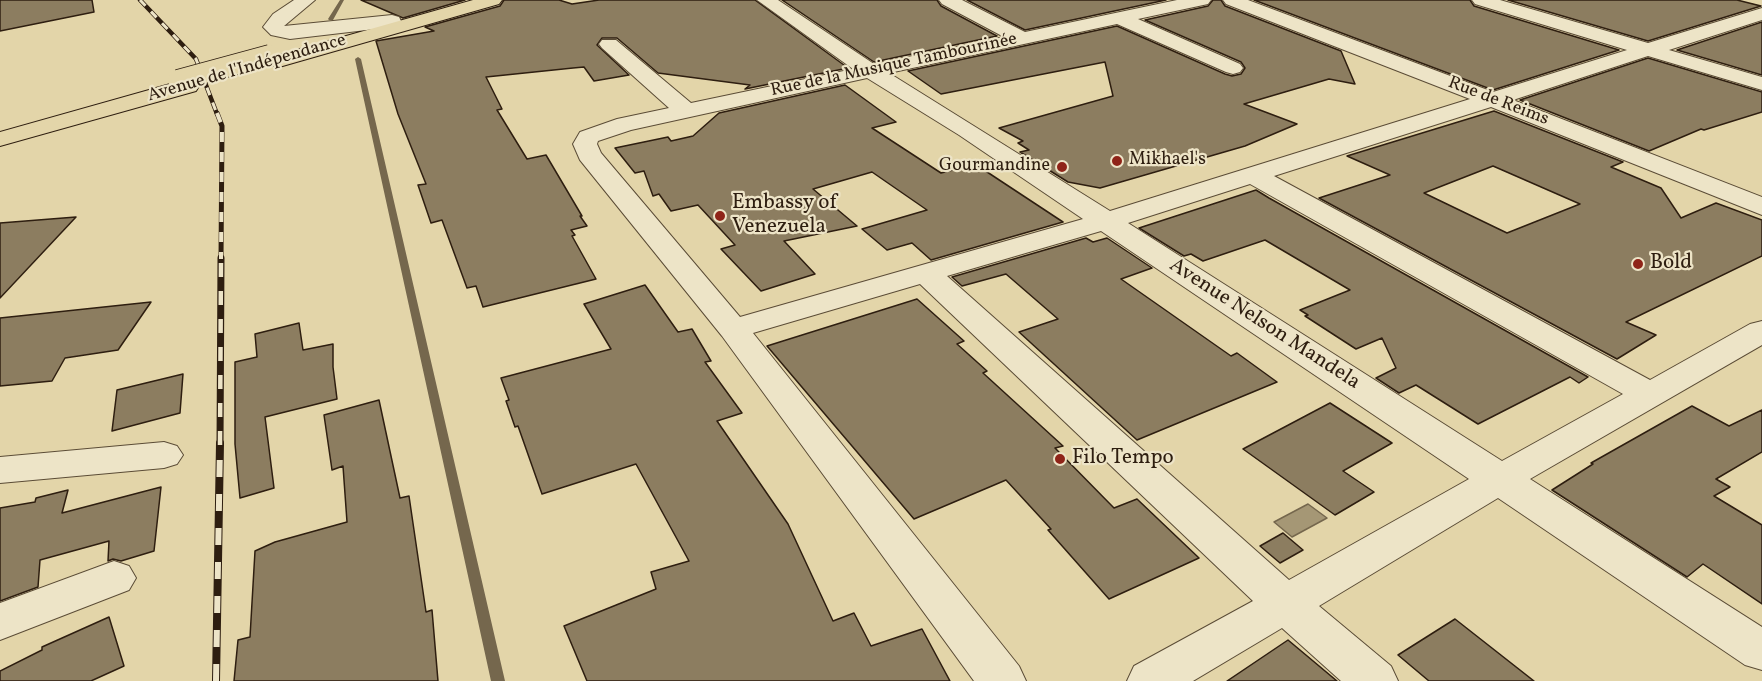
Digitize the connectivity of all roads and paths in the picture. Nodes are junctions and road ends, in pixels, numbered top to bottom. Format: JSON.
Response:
{"nodes":[{"id":1,"x":306,"y":0,"type":"edge"},
{"id":2,"x":466,"y":0,"type":"edge"},
{"id":3,"x":493,"y":0,"type":"edge"},
{"id":4,"x":766,"y":0,"type":"edge"},
{"id":5,"x":948,"y":0,"type":"edge"},
{"id":6,"x":1202,"y":0,"type":"edge"},
{"id":7,"x":1232,"y":0,"type":"edge"},
{"id":8,"x":1481,"y":0,"type":"edge"},
{"id":9,"x":1762,"y":14,"type":"edge"},
{"id":10,"x":1119,"y":18,"type":"junction"},
{"id":11,"x":392,"y":21,"type":"junction"},
{"id":12,"x":1023,"y":39,"type":"junction"},
{"id":13,"x":609,"y":44,"type":"dead end"},
{"id":14,"x":1648,"y":49,"type":"junction"},
{"id":15,"x":274,"y":58,"type":"junction"},
{"id":16,"x":1233,"y":68,"type":"dead end"},
{"id":17,"x":872,"y":72,"type":"junction"},
{"id":18,"x":183,"y":83,"type":"junction"},
{"id":19,"x":1762,"y":84,"type":"edge"},
{"id":20,"x":1494,"y":100,"type":"junction"},
{"id":21,"x":687,"y":111,"type":"junction"},
{"id":22,"x":0,"y":129,"type":"edge"},
{"id":23,"x":0,"y":139,"type":"edge"},
{"id":24,"x":1251,"y":174,"type":"junction"},
{"id":25,"x":1762,"y":207,"type":"edge"},
{"id":26,"x":1105,"y":221,"type":"junction"},
{"id":27,"x":924,"y":272,"type":"junction"},
{"id":28,"x":733,"y":328,"type":"junction"},
{"id":29,"x":1762,"y":331,"type":"edge"},
{"id":30,"x":1649,"y":394,"type":"junction"},
{"id":31,"x":164,"y":455,"type":"dead end"},
{"id":32,"x":0,"y":471,"type":"edge"},
{"id":33,"x":1500,"y":479,"type":"junction"},
{"id":34,"x":114,"y":578,"type":"dead end"},
{"id":35,"x":1287,"y":605,"type":"junction"},
{"id":36,"x":0,"y":622,"type":"edge"},
{"id":37,"x":1762,"y":651,"type":"edge"},
{"id":38,"x":1002,"y":681,"type":"edge"},
{"id":39,"x":1151,"y":681,"type":"edge"},
{"id":40,"x":1374,"y":681,"type":"edge"}],
"edges":[{"from":1,"to":11,"type":"street"},
{"from":2,"to":11,"type":"main road","name":"Avenue de l'Indépendance"},
{"from":3,"to":15,"type":"main road","name":"Avenue de l'Indépendance"},
{"from":4,"to":17,"type":"street","name":"Avenue Nelson Mandela"},
{"from":5,"to":12,"type":"street"},
{"from":6,"to":10,"type":"street","name":"Rue de la Musique Tambourinée"},
{"from":7,"to":20,"type":"street","name":"Rue de Reims"},
{"from":8,"to":14,"type":"street"},
{"from":9,"to":14,"type":"street"},
{"from":10,"to":12,"type":"street","name":"Rue de la Musique Tambourinée"},
{"from":10,"to":16,"type":"street"},
{"from":11,"to":15,"type":"main road","name":"Avenue de l'Indépendance"},
{"from":12,"to":17,"type":"street","name":"Rue de la Musique Tambourinée"},
{"from":13,"to":21,"type":"street"},
{"from":14,"to":19,"type":"street"},
{"from":14,"to":20,"type":"street"},
{"from":15,"to":18,"type":"main road","name":"Avenue de l'Indépendance"},
{"from":17,"to":21,"type":"street","name":"Rue de la Musique Tambourinée"},
{"from":17,"to":26,"type":"street","name":"Avenue Nelson Mandela"},
{"from":18,"to":22,"type":"main road","name":"Avenue de l'Indépendance"},
{"from":18,"to":23,"type":"main road","name":"Avenue de l'Indépendance"},
{"from":20,"to":24,"type":"street"},
{"from":20,"to":25,"type":"street","name":"Rue de Reims"},
{"from":21,"to":28,"type":"street","name":"Rue de la Musique Tambourinée"},
{"from":24,"to":26,"type":"street"},
{"from":24,"to":30,"type":"street"},
{"from":26,"to":27,"type":"street"},
{"from":26,"to":33,"type":"street","name":"Avenue Nelson Mandela"},
{"from":27,"to":28,"type":"street"},
{"from":27,"to":35,"type":"street"},
{"from":28,"to":38,"type":"street"},
{"from":29,"to":30,"type":"street"},
{"from":30,"to":33,"type":"street"},
{"from":31,"to":32,"type":"street"},
{"from":33,"to":35,"type":"street"},
{"from":33,"to":37,"type":"street","name":"Avenue Nelson Mandela"},
{"from":34,"to":36,"type":"street"},
{"from":35,"to":39,"type":"street"},
{"from":35,"to":40,"type":"street"}]}
